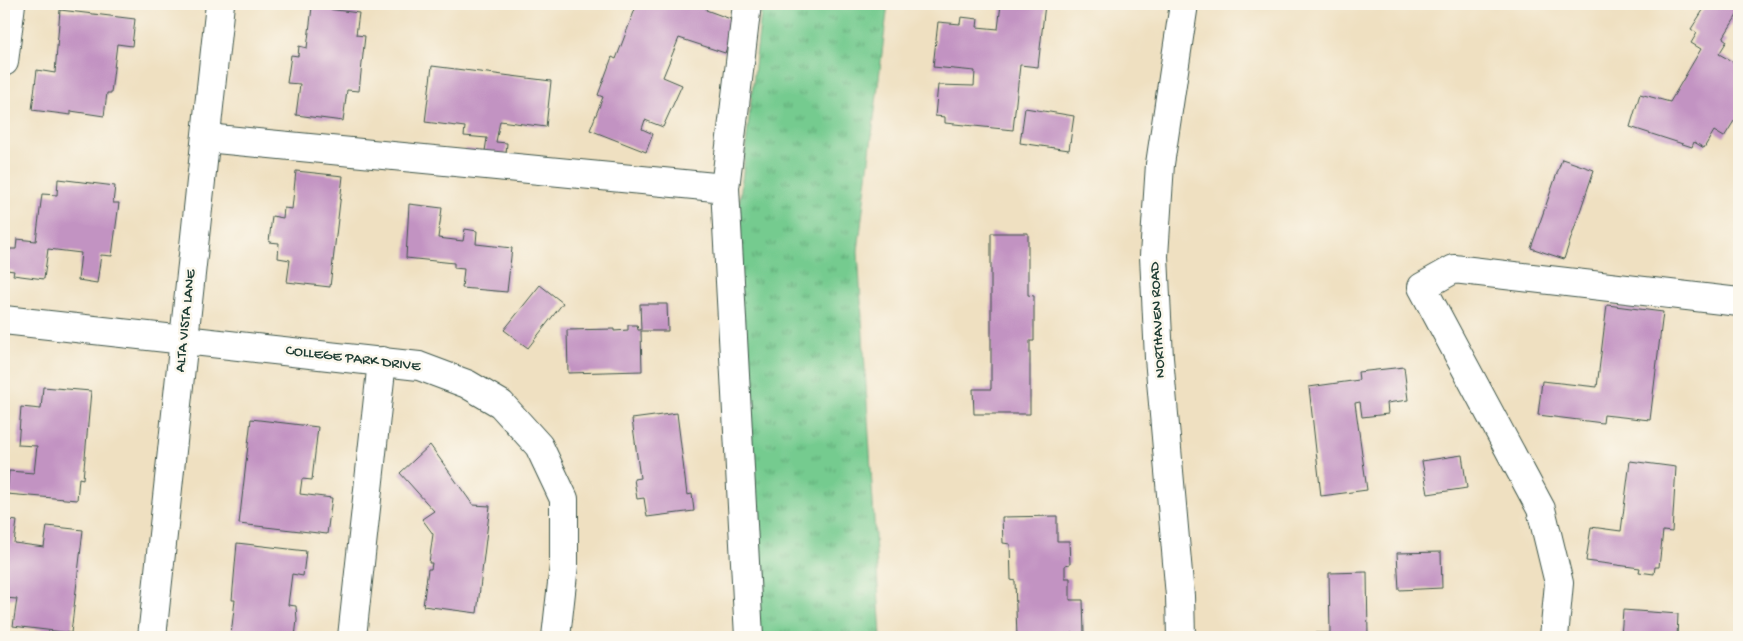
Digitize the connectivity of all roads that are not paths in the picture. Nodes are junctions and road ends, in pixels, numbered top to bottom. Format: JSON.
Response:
{"nodes":[{"id":1,"x":11,"y":4,"type":"edge"},
{"id":2,"x":220,"y":4,"type":"edge"},
{"id":3,"x":747,"y":4,"type":"edge"},
{"id":4,"x":1184,"y":4,"type":"edge"},
{"id":5,"x":4,"y":62,"type":"edge"},
{"id":6,"x":206,"y":138,"type":"junction"},
{"id":7,"x":725,"y":188,"type":"junction"},
{"id":8,"x":1739,"y":302,"type":"edge"},
{"id":9,"x":4,"y":320,"type":"edge"},
{"id":10,"x":184,"y":340,"type":"junction"},
{"id":11,"x":382,"y":362,"type":"junction"},
{"id":12,"x":152,"y":637,"type":"edge"},
{"id":13,"x":352,"y":637,"type":"edge"},
{"id":14,"x":556,"y":637,"type":"edge"},
{"id":15,"x":749,"y":637,"type":"edge"},
{"id":16,"x":1181,"y":637,"type":"edge"},
{"id":17,"x":1554,"y":637,"type":"edge"}],
"edges":[{"from":1,"to":5,"type":"street"},
{"from":2,"to":6,"type":"street","name":"ALTA VISTA LANE"},
{"from":3,"to":7,"type":"street"},
{"from":4,"to":16,"type":"street","name":"NORTHAVEN ROAD"},
{"from":6,"to":7,"type":"street"},
{"from":6,"to":10,"type":"street","name":"ALTA VISTA LANE"},
{"from":7,"to":15,"type":"street"},
{"from":8,"to":17,"type":"street"},
{"from":9,"to":10,"type":"street","name":"COLLEGE PARK DRIVE"},
{"from":10,"to":11,"type":"street","name":"COLLEGE PARK DRIVE"},
{"from":10,"to":12,"type":"street","name":"ALTA VISTA LANE"},
{"from":11,"to":13,"type":"street"},
{"from":11,"to":14,"type":"street","name":"COLLEGE PARK DRIVE"}]}
